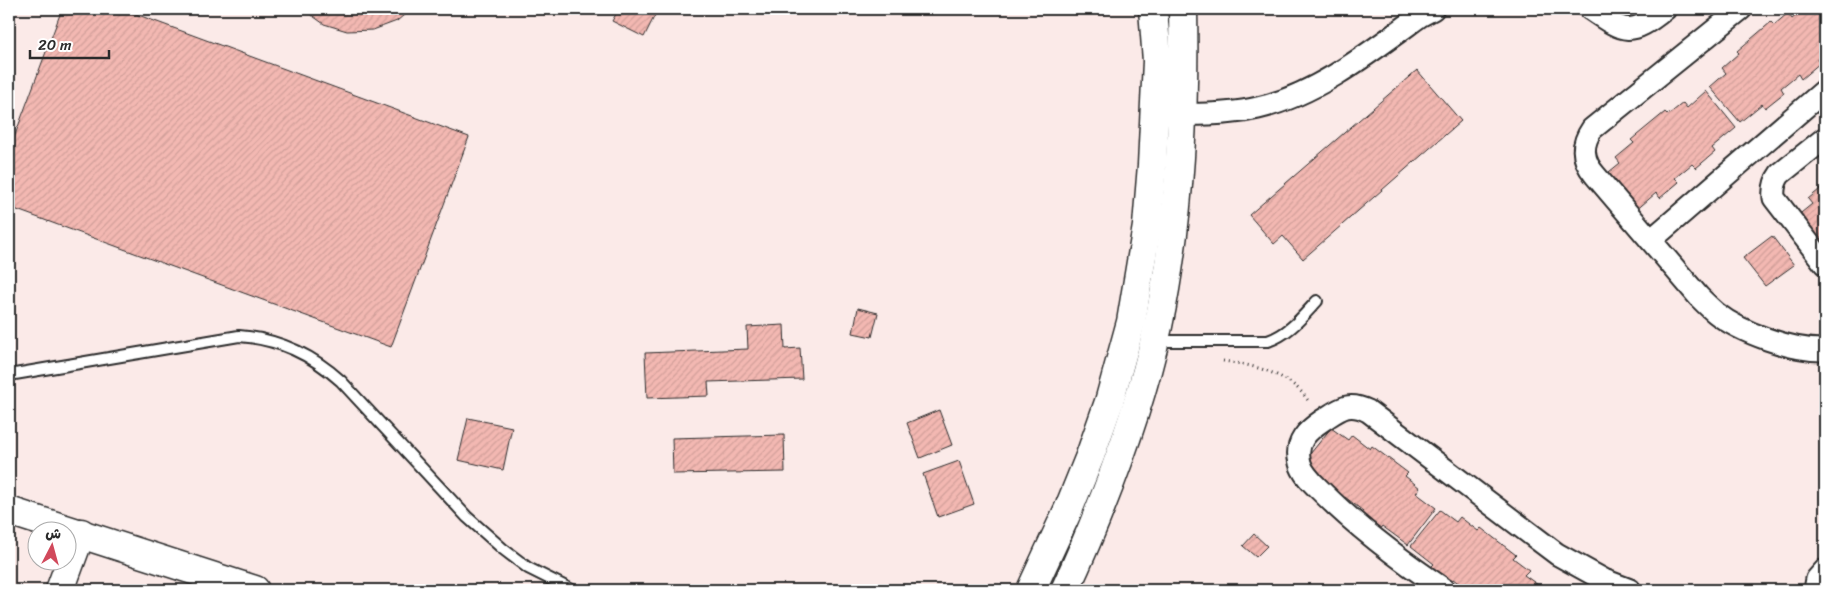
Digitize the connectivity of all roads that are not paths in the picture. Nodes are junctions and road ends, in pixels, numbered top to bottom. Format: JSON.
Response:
{"nodes":[{"id":1,"x":1153,"y":9,"type":"edge"},
{"id":2,"x":1183,"y":9,"type":"edge"},
{"id":3,"x":1590,"y":9,"type":"edge"},
{"id":4,"x":1665,"y":9,"type":"edge"},
{"id":5,"x":1741,"y":9,"type":"edge"},
{"id":6,"x":1425,"y":11,"type":"edge"},
{"id":7,"x":1825,"y":90,"type":"edge"},
{"id":8,"x":1154,"y":114,"type":"junction"},
{"id":9,"x":1183,"y":115,"type":"junction"},
{"id":10,"x":1825,"y":138,"type":"edge"},
{"id":11,"x":1147,"y":226,"type":"junction"},
{"id":12,"x":1174,"y":228,"type":"junction"},
{"id":13,"x":1650,"y":240,"type":"junction"},
{"id":14,"x":1825,"y":264,"type":"edge"},
{"id":15,"x":1318,"y":301,"type":"dead end"},
{"id":16,"x":1131,"y":322,"type":"junction"},
{"id":17,"x":1156,"y":333,"type":"junction"},
{"id":18,"x":1825,"y":350,"type":"edge"},
{"id":19,"x":9,"y":375,"type":"edge"},
{"id":20,"x":9,"y":511,"type":"edge"},
{"id":21,"x":81,"y":533,"type":"junction"},
{"id":22,"x":1825,"y":570,"type":"edge"},
{"id":23,"x":60,"y":590,"type":"edge"},
{"id":24,"x":255,"y":590,"type":"edge"},
{"id":25,"x":572,"y":590,"type":"edge"},
{"id":26,"x":1031,"y":590,"type":"edge"},
{"id":27,"x":1065,"y":590,"type":"edge"},
{"id":28,"x":1445,"y":590,"type":"edge"},
{"id":29,"x":1630,"y":590,"type":"edge"},
{"id":30,"x":1815,"y":590,"type":"edge"}],
"edges":[{"from":1,"to":8,"type":"street"},
{"from":2,"to":9,"type":"street"},
{"from":3,"to":4,"type":"street"},
{"from":5,"to":13,"type":"street"},
{"from":6,"to":9,"type":"street"},
{"from":7,"to":13,"type":"street"},
{"from":8,"to":9,"type":"street"},
{"from":8,"to":11,"type":"street"},
{"from":9,"to":12,"type":"street"},
{"from":10,"to":14,"type":"street"},
{"from":11,"to":12,"type":"street"},
{"from":11,"to":16,"type":"street"},
{"from":12,"to":17,"type":"street"},
{"from":13,"to":18,"type":"street"},
{"from":15,"to":17,"type":"lane"},
{"from":16,"to":17,"type":"street"},
{"from":16,"to":26,"type":"street"},
{"from":17,"to":27,"type":"street"},
{"from":19,"to":25,"type":"lane"},
{"from":20,"to":21,"type":"street"},
{"from":21,"to":23,"type":"street"},
{"from":21,"to":24,"type":"street"},
{"from":22,"to":30,"type":"street"},
{"from":28,"to":29,"type":"street"}]}
